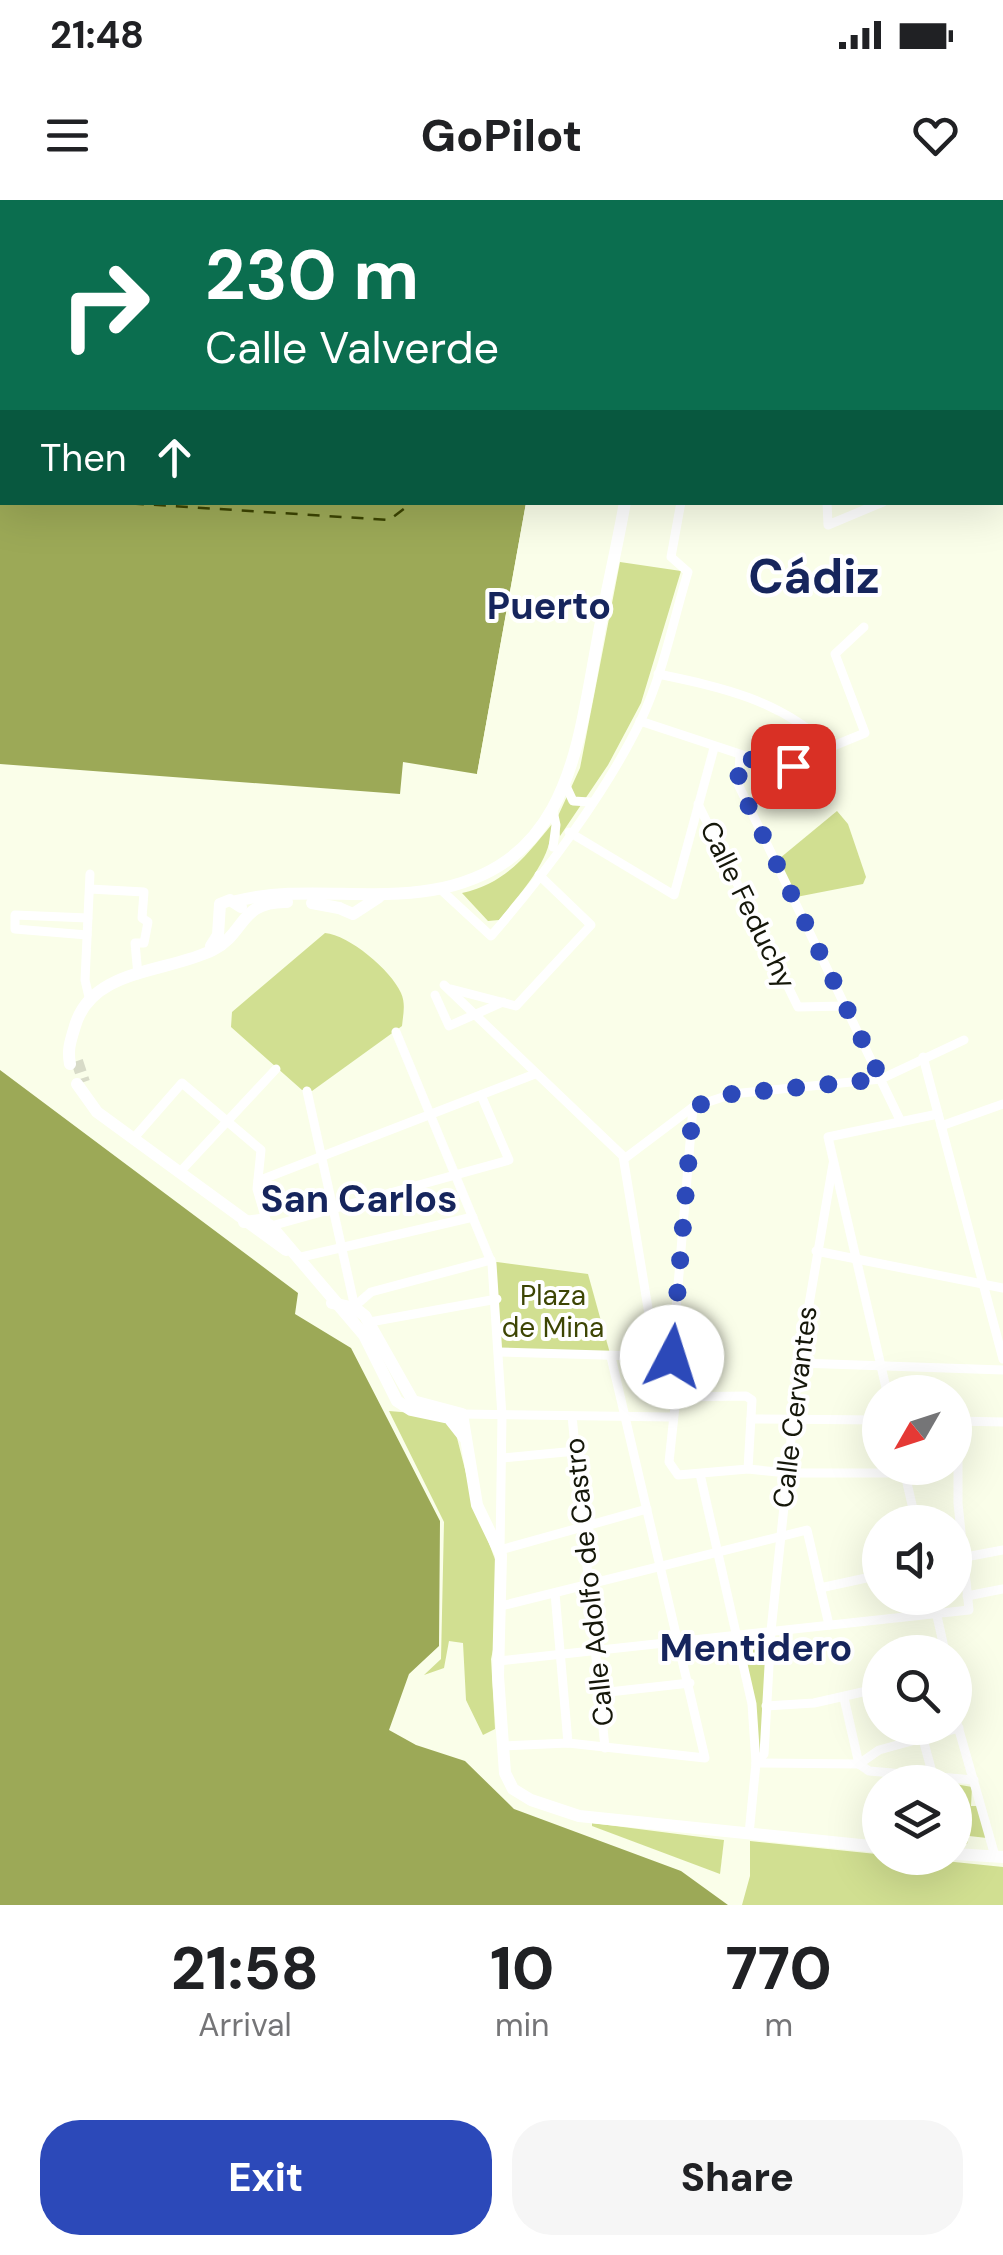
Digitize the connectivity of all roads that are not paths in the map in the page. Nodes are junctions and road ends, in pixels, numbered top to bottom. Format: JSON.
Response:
{"nodes":[{"id":1,"x":624,"y":505,"type":"edge"},
{"id":2,"x":680,"y":505,"type":"edge"},
{"id":3,"x":827,"y":505,"type":"edge"},
{"id":4,"x":876,"y":505,"type":"edge"},
{"id":5,"x":864,"y":627,"type":"dead end"},
{"id":6,"x":658,"y":674,"type":"junction"},
{"id":7,"x":640,"y":721,"type":"junction"},
{"id":8,"x":714,"y":748,"type":"junction"},
{"id":9,"x":828,"y":748,"type":"junction"},
{"id":10,"x":740,"y":756,"type":"junction"},
{"id":11,"x":566,"y":786,"type":"junction"},
{"id":12,"x":590,"y":802,"type":"junction"},
{"id":13,"x":698,"y":804,"type":"junction"},
{"id":14,"x":552,"y":811,"type":"junction"},
{"id":15,"x":569,"y":832,"type":"junction"},
{"id":16,"x":547,"y":863,"type":"junction"},
{"id":17,"x":90,"y":874,"type":"dead end"},
{"id":18,"x":539,"y":876,"type":"junction"},
{"id":19,"x":90,"y":888,"type":"junction"},
{"id":20,"x":440,"y":888,"type":"junction"},
{"id":21,"x":236,"y":901,"type":"junction"},
{"id":22,"x":349,"y":901,"type":"junction"},
{"id":23,"x":88,"y":918,"type":"junction"},
{"id":24,"x":220,"y":919,"type":"junction"},
{"id":25,"x":239,"y":920,"type":"junction"},
{"id":26,"x":87,"y":936,"type":"junction"},
{"id":27,"x":205,"y":952,"type":"junction"},
{"id":28,"x":138,"y":975,"type":"junction"},
{"id":29,"x":436,"y":995,"type":"dead end"},
{"id":30,"x":89,"y":997,"type":"junction"},
{"id":31,"x":502,"y":1002,"type":"junction"},
{"id":32,"x":845,"y":1006,"type":"junction"},
{"id":33,"x":474,"y":1016,"type":"junction"},
{"id":34,"x":396,"y":1032,"type":"dead end"},
{"id":35,"x":964,"y":1040,"type":"dead end"},
{"id":36,"x":924,"y":1057,"type":"junction"},
{"id":37,"x":74,"y":1062,"type":"tunnel mouth"},
{"id":38,"x":276,"y":1069,"type":"dead end"},
{"id":39,"x":535,"y":1074,"type":"junction"},
{"id":40,"x":881,"y":1079,"type":"junction"},
{"id":41,"x":80,"y":1083,"type":"tunnel mouth"},
{"id":42,"x":307,"y":1091,"type":"dead end"},
{"id":43,"x":481,"y":1096,"type":"junction"},
{"id":44,"x":1003,"y":1104,"type":"edge"},
{"id":45,"x":693,"y":1107,"type":"junction"},
{"id":46,"x":938,"y":1114,"type":"junction"},
{"id":47,"x":433,"y":1115,"type":"junction"},
{"id":48,"x":227,"y":1122,"type":"junction"},
{"id":49,"x":901,"y":1122,"type":"junction"},
{"id":50,"x":941,"y":1126,"type":"junction"},
{"id":51,"x":132,"y":1139,"type":"junction"},
{"id":52,"x":324,"y":1156,"type":"junction"},
{"id":53,"x":624,"y":1159,"type":"junction"},
{"id":54,"x":457,"y":1173,"type":"junction"},
{"id":55,"x":178,"y":1175,"type":"junction"},
{"id":56,"x":258,"y":1181,"type":"junction"},
{"id":57,"x":833,"y":1184,"type":"junction"},
{"id":58,"x":334,"y":1206,"type":"junction"},
{"id":59,"x":473,"y":1217,"type":"junction"},
{"id":60,"x":244,"y":1222,"type":"junction"},
{"id":61,"x":269,"y":1224,"type":"junction"},
{"id":62,"x":344,"y":1248,"type":"junction"},
{"id":63,"x":816,"y":1251,"type":"junction"},
{"id":64,"x":292,"y":1254,"type":"junction"},
{"id":65,"x":856,"y":1259,"type":"junction"},
{"id":66,"x":491,"y":1262,"type":"junction"},
{"id":67,"x":981,"y":1284,"type":"junction"},
{"id":68,"x":1003,"y":1288,"type":"edge"},
{"id":69,"x":497,"y":1298,"type":"junction"},
{"id":70,"x":332,"y":1303,"type":"junction"},
{"id":71,"x":355,"y":1308,"type":"junction"},
{"id":72,"x":370,"y":1322,"type":"junction"},
{"id":73,"x":499,"y":1352,"type":"junction"},
{"id":74,"x":611,"y":1356,"type":"junction"},
{"id":75,"x":656,"y":1357,"type":"junction"},
{"id":76,"x":1003,"y":1359,"type":"edge"},
{"id":77,"x":799,"y":1363,"type":"junction"},
{"id":78,"x":880,"y":1367,"type":"junction"},
{"id":79,"x":1003,"y":1370,"type":"edge"},
{"id":80,"x":882,"y":1375,"type":"edge"},
{"id":81,"x":502,"y":1416,"type":"junction"},
{"id":82,"x":572,"y":1416,"type":"junction"},
{"id":83,"x":625,"y":1416,"type":"junction"},
{"id":84,"x":455,"y":1417,"type":"junction"},
{"id":85,"x":672,"y":1417,"type":"junction"},
{"id":86,"x":752,"y":1419,"type":"junction"},
{"id":87,"x":793,"y":1419,"type":"junction"},
{"id":88,"x":862,"y":1420,"type":"edge"},
{"id":89,"x":972,"y":1421,"type":"edge"},
{"id":90,"x":1003,"y":1422,"type":"edge"},
{"id":91,"x":576,"y":1451,"type":"junction"},
{"id":92,"x":502,"y":1458,"type":"junction"},
{"id":93,"x":748,"y":1469,"type":"junction"},
{"id":94,"x":862,"y":1471,"type":"edge"},
{"id":95,"x":700,"y":1474,"type":"junction"},
{"id":96,"x":787,"y":1474,"type":"junction"},
{"id":97,"x":647,"y":1510,"type":"junction"},
{"id":98,"x":582,"y":1526,"type":"junction"},
{"id":99,"x":780,"y":1536,"type":"junction"},
{"id":100,"x":500,"y":1550,"type":"junction"},
{"id":101,"x":717,"y":1550,"type":"junction"},
{"id":102,"x":1003,"y":1550,"type":"edge"},
{"id":103,"x":972,"y":1556,"type":"edge"},
{"id":104,"x":661,"y":1564,"type":"junction"},
{"id":105,"x":862,"y":1579,"type":"edge"},
{"id":106,"x":589,"y":1583,"type":"junction"},
{"id":107,"x":820,"y":1588,"type":"junction"},
{"id":108,"x":1003,"y":1588,"type":"edge"},
{"id":109,"x":555,"y":1593,"type":"junction"},
{"id":110,"x":972,"y":1595,"type":"edge"},
{"id":111,"x":501,"y":1606,"type":"junction"},
{"id":112,"x":936,"y":1615,"type":"joint"},
{"id":113,"x":829,"y":1625,"type":"junction"},
{"id":114,"x":771,"y":1631,"type":"junction"},
{"id":115,"x":737,"y":1634,"type":"junction"},
{"id":116,"x":941,"y":1635,"type":"edge"},
{"id":117,"x":681,"y":1639,"type":"junction"},
{"id":118,"x":595,"y":1648,"type":"junction"},
{"id":119,"x":562,"y":1652,"type":"junction"},
{"id":120,"x":498,"y":1662,"type":"junction"},
{"id":121,"x":690,"y":1682,"type":"junction"},
{"id":122,"x":600,"y":1693,"type":"junction"},
{"id":123,"x":862,"y":1693,"type":"edge"},
{"id":124,"x":844,"y":1698,"type":"junction"},
{"id":125,"x":766,"y":1706,"type":"junction"},
{"id":126,"x":568,"y":1743,"type":"junction"},
{"id":127,"x":898,"y":1745,"type":"edge"},
{"id":128,"x":964,"y":1745,"type":"edge"},
{"id":129,"x":504,"y":1746,"type":"junction"},
{"id":130,"x":605,"y":1748,"type":"junction"},
{"id":131,"x":756,"y":1763,"type":"junction"},
{"id":132,"x":858,"y":1764,"type":"junction"},
{"id":133,"x":862,"y":1766,"type":"edge"},
{"id":134,"x":974,"y":1780,"type":"joint"},
{"id":135,"x":750,"y":1834,"type":"junction"},
{"id":136,"x":862,"y":1845,"type":"edge"},
{"id":137,"x":972,"y":1855,"type":"edge"},
{"id":138,"x":999,"y":1857,"type":"edge"}],
"edges":[{"from":1,"to":11,"type":"street"},
{"from":2,"to":6,"type":"street"},
{"from":3,"to":4,"type":"street"},
{"from":5,"to":9,"type":"street"},
{"from":6,"to":7,"type":"street"},
{"from":6,"to":9,"type":"street"},
{"from":7,"to":8,"type":"street"},
{"from":7,"to":12,"type":"street"},
{"from":8,"to":10,"type":"street"},
{"from":8,"to":13,"type":"street"},
{"from":9,"to":10,"type":"street"},
{"from":10,"to":32,"type":"street"},
{"from":11,"to":12,"type":"street"},
{"from":11,"to":14,"type":"street"},
{"from":12,"to":15,"type":"street"},
{"from":13,"to":15,"type":"street"},
{"from":13,"to":32,"type":"street","name":"Calle Feduchy"},
{"from":14,"to":16,"type":"street"},
{"from":14,"to":20,"type":"street"},
{"from":15,"to":16,"type":"street"},
{"from":16,"to":18,"type":"street"},
{"from":17,"to":19,"type":"street"},
{"from":18,"to":20,"type":"street"},
{"from":18,"to":31,"type":"street"},
{"from":19,"to":23,"type":"street"},
{"from":19,"to":28,"type":"street"},
{"from":20,"to":22,"type":"street"},
{"from":21,"to":22,"type":"street"},
{"from":21,"to":24,"type":"street"},
{"from":21,"to":25,"type":"street"},
{"from":22,"to":25,"type":"street"},
{"from":23,"to":26,"type":"street"},
{"from":23,"to":26,"type":"street"},
{"from":24,"to":25,"type":"street"},
{"from":24,"to":27,"type":"street"},
{"from":25,"to":27,"type":"street"},
{"from":26,"to":30,"type":"street"},
{"from":27,"to":28,"type":"street"},
{"from":28,"to":30,"type":"street"},
{"from":29,"to":33,"type":"street"},
{"from":30,"to":37,"type":"street"},
{"from":31,"to":33,"type":"street"},
{"from":31,"to":33,"type":"street"},
{"from":32,"to":40,"type":"street"},
{"from":33,"to":39,"type":"street"},
{"from":34,"to":47,"type":"street"},
{"from":35,"to":36,"type":"street"},
{"from":36,"to":40,"type":"street"},
{"from":36,"to":46,"type":"street"},
{"from":38,"to":48,"type":"street"},
{"from":39,"to":43,"type":"street"},
{"from":39,"to":53,"type":"street"},
{"from":40,"to":45,"type":"street"},
{"from":40,"to":49,"type":"street"},
{"from":41,"to":51,"type":"street"},
{"from":42,"to":52,"type":"street"},
{"from":43,"to":47,"type":"street"},
{"from":43,"to":54,"type":"street"},
{"from":44,"to":50,"type":"street"},
{"from":45,"to":53,"type":"street"},
{"from":45,"to":75,"type":"street"},
{"from":46,"to":49,"type":"street"},
{"from":46,"to":50,"type":"street"},
{"from":47,"to":52,"type":"street"},
{"from":47,"to":54,"type":"street"},
{"from":48,"to":51,"type":"street"},
{"from":48,"to":55,"type":"street"},
{"from":48,"to":56,"type":"street"},
{"from":49,"to":57,"type":"street","name":"Calle Cervantes"},
{"from":50,"to":67,"type":"street"},
{"from":51,"to":55,"type":"street"},
{"from":52,"to":56,"type":"street"},
{"from":52,"to":58,"type":"street"},
{"from":53,"to":75,"type":"street"},
{"from":54,"to":58,"type":"street"},
{"from":54,"to":59,"type":"street"},
{"from":55,"to":60,"type":"street"},
{"from":56,"to":61,"type":"street"},
{"from":57,"to":63,"type":"street","name":"Calle Cervantes"},
{"from":57,"to":65,"type":"street"},
{"from":58,"to":61,"type":"street"},
{"from":58,"to":62,"type":"street"},
{"from":59,"to":62,"type":"street"},
{"from":59,"to":66,"type":"street"},
{"from":60,"to":61,"type":"street"},
{"from":60,"to":64,"type":"street"},
{"from":61,"to":64,"type":"street"},
{"from":62,"to":64,"type":"street"},
{"from":62,"to":71,"type":"street"},
{"from":63,"to":65,"type":"street"},
{"from":63,"to":77,"type":"street","name":"Calle Cervantes"},
{"from":64,"to":70,"type":"street"},
{"from":65,"to":67,"type":"street"},
{"from":65,"to":78,"type":"street"},
{"from":66,"to":69,"type":"street"},
{"from":66,"to":71,"type":"street"},
{"from":67,"to":68,"type":"street"},
{"from":67,"to":76,"type":"street"},
{"from":69,"to":72,"type":"street"},
{"from":69,"to":73,"type":"street"},
{"from":70,"to":71,"type":"street"},
{"from":70,"to":84,"type":"street"},
{"from":71,"to":72,"type":"street"},
{"from":72,"to":84,"type":"street"},
{"from":73,"to":74,"type":"street"},
{"from":73,"to":81,"type":"street"},
{"from":74,"to":75,"type":"street"},
{"from":74,"to":83,"type":"street"},
{"from":77,"to":78,"type":"street"},
{"from":77,"to":87,"type":"street","name":"Calle Cervantes"},
{"from":78,"to":79,"type":"street"},
{"from":78,"to":80,"type":"street"},
{"from":81,"to":82,"type":"street"},
{"from":81,"to":84,"type":"street"},
{"from":81,"to":92,"type":"street"},
{"from":82,"to":83,"type":"street"},
{"from":82,"to":91,"type":"street","name":"Calle Adolfo de Castro"},
{"from":83,"to":85,"type":"street"},
{"from":83,"to":97,"type":"street"},
{"from":84,"to":100,"type":"street"},
{"from":85,"to":86,"type":"street"},
{"from":85,"to":95,"type":"street"},
{"from":86,"to":87,"type":"street"},
{"from":86,"to":93,"type":"street"},
{"from":87,"to":88,"type":"street"},
{"from":87,"to":96,"type":"street","name":"Calle Cervantes"},
{"from":89,"to":90,"type":"street"},
{"from":91,"to":92,"type":"street"},
{"from":91,"to":98,"type":"street","name":"Calle Adolfo de Castro"},
{"from":92,"to":100,"type":"street"},
{"from":93,"to":95,"type":"street"},
{"from":93,"to":96,"type":"street"},
{"from":94,"to":96,"type":"street"},
{"from":95,"to":101,"type":"street"},
{"from":96,"to":99,"type":"street","name":"Calle Cervantes"},
{"from":97,"to":98,"type":"street"},
{"from":97,"to":104,"type":"street"},
{"from":98,"to":100,"type":"street"},
{"from":98,"to":106,"type":"street","name":"Calle Adolfo de Castro"},
{"from":99,"to":101,"type":"street"},
{"from":99,"to":107,"type":"street"},
{"from":99,"to":114,"type":"street","name":"Calle Cervantes"},
{"from":100,"to":111,"type":"street"},
{"from":101,"to":104,"type":"street"},
{"from":101,"to":115,"type":"street"},
{"from":102,"to":103,"type":"street"},
{"from":104,"to":106,"type":"street"},
{"from":104,"to":117,"type":"street"},
{"from":105,"to":107,"type":"street"},
{"from":106,"to":109,"type":"street"},
{"from":106,"to":118,"type":"street","name":"Calle Adolfo de Castro"},
{"from":107,"to":113,"type":"street"},
{"from":108,"to":110,"type":"street"},
{"from":109,"to":111,"type":"street"},
{"from":109,"to":119,"type":"street"},
{"from":111,"to":120,"type":"street"},
{"from":112,"to":113,"type":"street"},
{"from":112,"to":116,"type":"street"},
{"from":113,"to":114,"type":"street"},
{"from":114,"to":115,"type":"street"},
{"from":114,"to":125,"type":"street","name":"Calle Cervantes"},
{"from":115,"to":117,"type":"street"},
{"from":115,"to":131,"type":"street"},
{"from":117,"to":118,"type":"street"},
{"from":117,"to":121,"type":"street"},
{"from":118,"to":119,"type":"street"},
{"from":118,"to":122,"type":"street","name":"Calle Adolfo de Castro"},
{"from":119,"to":120,"type":"street"},
{"from":119,"to":126,"type":"street"},
{"from":120,"to":129,"type":"street"},
{"from":121,"to":122,"type":"street"},
{"from":121,"to":130,"type":"street"},
{"from":122,"to":130,"type":"street","name":"Calle Adolfo de Castro"},
{"from":123,"to":124,"type":"street"},
{"from":124,"to":125,"type":"street"},
{"from":124,"to":132,"type":"street"},
{"from":125,"to":131,"type":"street","name":"Calle Cervantes"},
{"from":126,"to":129,"type":"street"},
{"from":126,"to":130,"type":"street"},
{"from":127,"to":132,"type":"street"},
{"from":128,"to":134,"type":"street"},
{"from":129,"to":135,"type":"street"},
{"from":131,"to":132,"type":"street"},
{"from":131,"to":135,"type":"street"},
{"from":132,"to":133,"type":"street"},
{"from":134,"to":138,"type":"street"},
{"from":135,"to":136,"type":"street"},
{"from":137,"to":138,"type":"street"}]}
